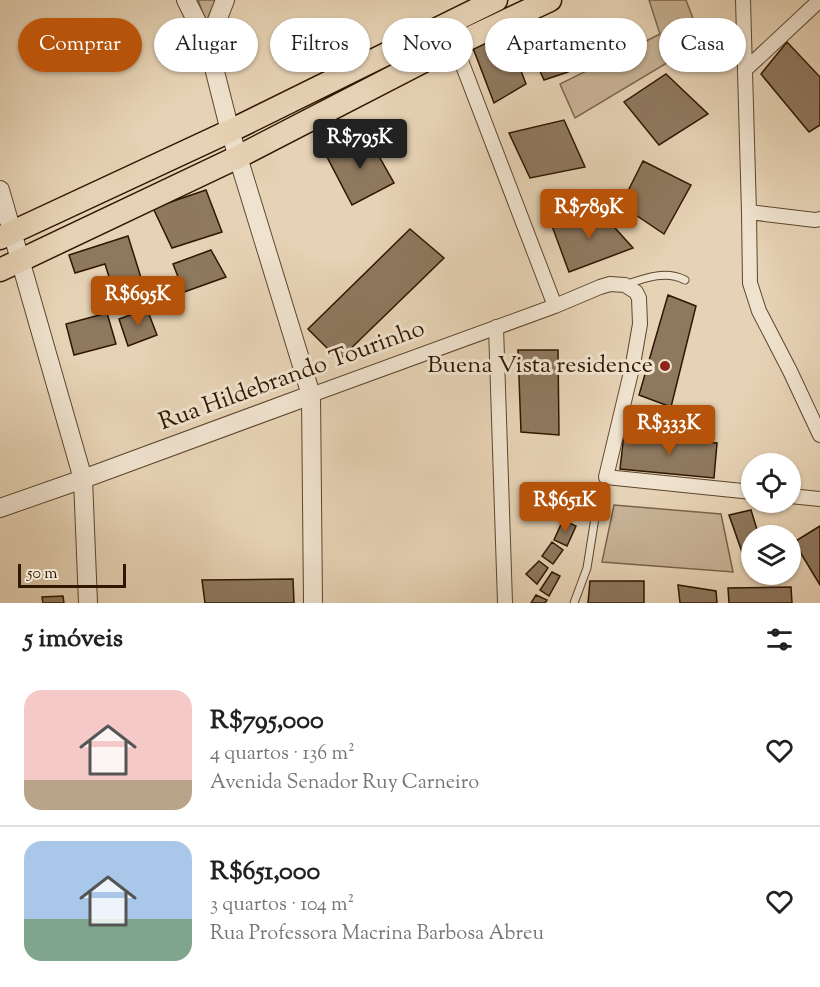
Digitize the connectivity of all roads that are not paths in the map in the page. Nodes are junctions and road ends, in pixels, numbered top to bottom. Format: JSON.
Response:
{"nodes":[{"id":1,"x":186,"y":0,"type":"edge"},
{"id":2,"x":225,"y":0,"type":"edge"},
{"id":3,"x":496,"y":0,"type":"edge"},
{"id":4,"x":550,"y":0,"type":"edge"},
{"id":5,"x":743,"y":0,"type":"edge"},
{"id":6,"x":820,"y":0,"type":"edge"},
{"id":7,"x":195,"y":18,"type":"edge"},
{"id":8,"x":218,"y":18,"type":"edge"},
{"id":9,"x":744,"y":18,"type":"edge"},
{"id":10,"x":473,"y":36,"type":"edge"},
{"id":11,"x":746,"y":69,"type":"joint"},
{"id":12,"x":215,"y":72,"type":"edge"},
{"id":13,"x":403,"y":72,"type":"edge"},
{"id":14,"x":465,"y":72,"type":"edge"},
{"id":15,"x":230,"y":132,"type":"junction"},
{"id":16,"x":238,"y":157,"type":"junction"},
{"id":17,"x":0,"y":190,"type":"edge"},
{"id":18,"x":749,"y":212,"type":"junction"},
{"id":19,"x":820,"y":219,"type":"edge"},
{"id":20,"x":6,"y":235,"type":"edge"},
{"id":21,"x":21,"y":261,"type":"junction"},
{"id":22,"x":0,"y":270,"type":"edge"},
{"id":23,"x":685,"y":279,"type":"dead end"},
{"id":24,"x":626,"y":285,"type":"junction"},
{"id":25,"x":555,"y":306,"type":"junction"},
{"id":26,"x":495,"y":327,"type":"junction"},
{"id":27,"x":311,"y":395,"type":"junction"},
{"id":28,"x":820,"y":435,"type":"edge"},
{"id":29,"x":606,"y":477,"type":"junction"},
{"id":30,"x":83,"y":479,"type":"junction"},
{"id":31,"x":741,"y":491,"type":"edge"},
{"id":32,"x":801,"y":497,"type":"edge"},
{"id":33,"x":820,"y":499,"type":"edge"},
{"id":34,"x":0,"y":508,"type":"edge"},
{"id":35,"x":88,"y":603,"type":"edge"},
{"id":36,"x":313,"y":603,"type":"edge"},
{"id":37,"x":505,"y":603,"type":"edge"},
{"id":38,"x":574,"y":603,"type":"edge"}],
"edges":[{"from":1,"to":7,"type":"street"},
{"from":2,"to":8,"type":"street"},
{"from":3,"to":15,"type":"main road"},
{"from":4,"to":10,"type":"main road"},
{"from":5,"to":9,"type":"street"},
{"from":6,"to":11,"type":"street"},
{"from":11,"to":18,"type":"street"},
{"from":12,"to":15,"type":"street"},
{"from":13,"to":16,"type":"main road"},
{"from":14,"to":25,"type":"street"},
{"from":15,"to":16,"type":"street"},
{"from":15,"to":20,"type":"main road"},
{"from":16,"to":21,"type":"main road"},
{"from":16,"to":27,"type":"street"},
{"from":17,"to":20,"type":"street"},
{"from":18,"to":19,"type":"street"},
{"from":18,"to":28,"type":"street"},
{"from":20,"to":21,"type":"street"},
{"from":21,"to":22,"type":"main road"},
{"from":21,"to":30,"type":"street"},
{"from":23,"to":24,"type":"lane"},
{"from":24,"to":25,"type":"street","name":"Rua Hildebrando Tourinho"},
{"from":24,"to":29,"type":"street"},
{"from":25,"to":26,"type":"street","name":"Rua Hildebrando Tourinho"},
{"from":26,"to":27,"type":"street","name":"Rua Hildebrando Tourinho"},
{"from":26,"to":37,"type":"street"},
{"from":27,"to":30,"type":"street","name":"Rua Hildebrando Tourinho"},
{"from":27,"to":36,"type":"street"},
{"from":29,"to":31,"type":"street"},
{"from":29,"to":38,"type":"lane"},
{"from":30,"to":34,"type":"street","name":"Rua Hildebrando Tourinho"},
{"from":30,"to":35,"type":"street"},
{"from":32,"to":33,"type":"street"}]}
